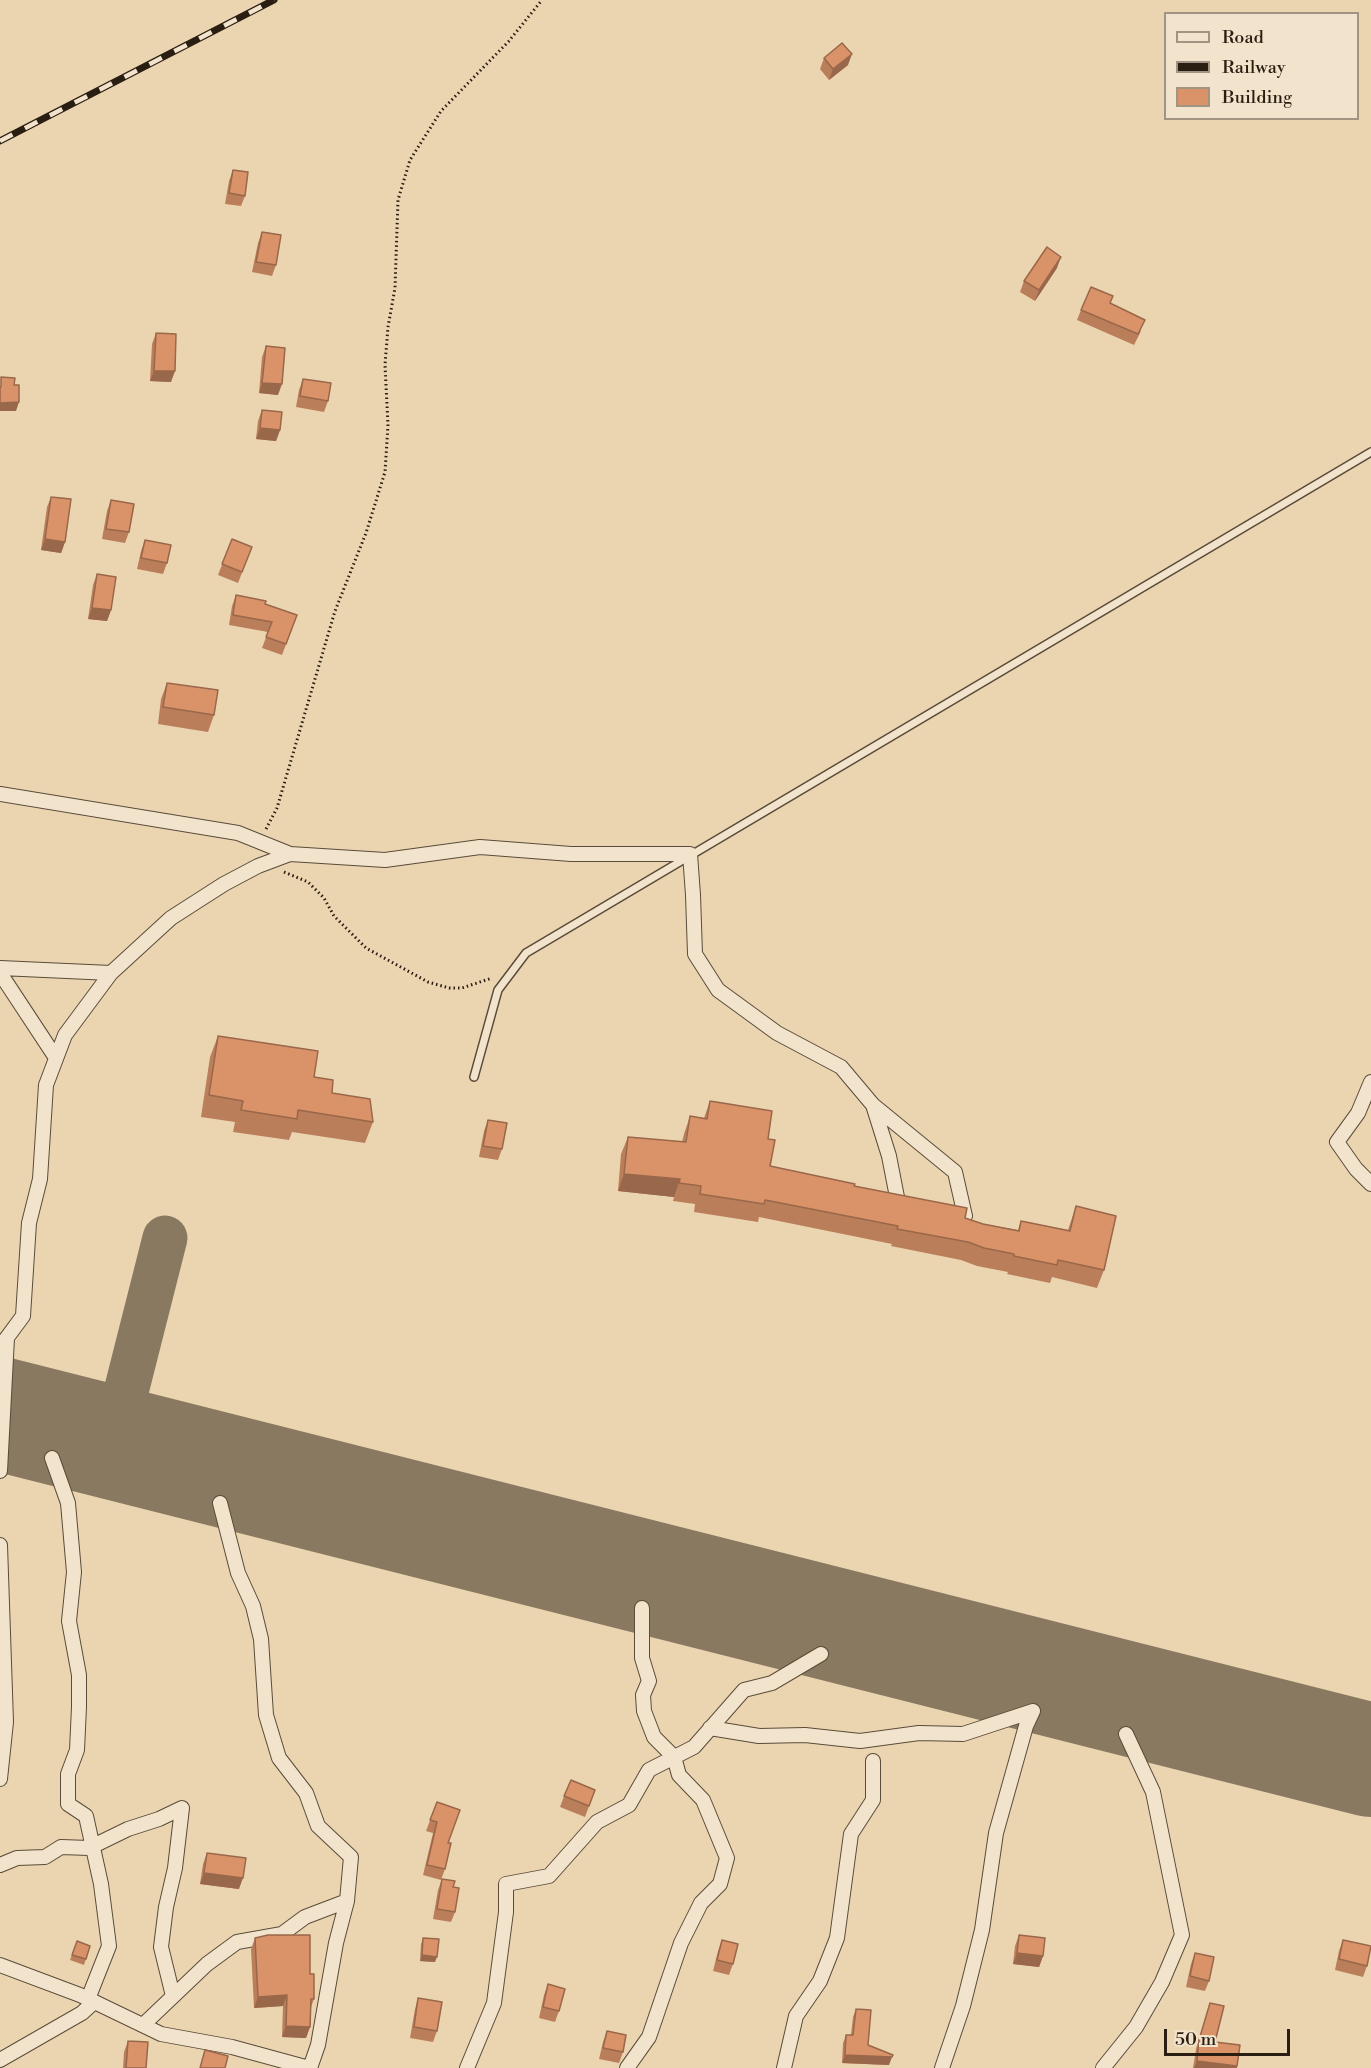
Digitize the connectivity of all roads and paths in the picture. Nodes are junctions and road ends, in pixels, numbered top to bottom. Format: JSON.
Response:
{"nodes":[{"id":1,"x":542,"y":0,"type":"edge"},
{"id":2,"x":1371,"y":452,"type":"edge"},
{"id":3,"x":0,"y":794,"type":"edge"},
{"id":4,"x":258,"y":840,"type":"junction"},
{"id":5,"x":290,"y":854,"type":"junction"},
{"id":6,"x":690,"y":855,"type":"junction"},
{"id":7,"x":258,"y":866,"type":"junction"},
{"id":8,"x":515,"y":967,"type":"junction"},
{"id":9,"x":0,"y":970,"type":"edge"},
{"id":10,"x":111,"y":973,"type":"junction"},
{"id":11,"x":56,"y":1058,"type":"junction"},
{"id":12,"x":474,"y":1077,"type":"dead end"},
{"id":13,"x":1371,"y":1082,"type":"edge"},
{"id":14,"x":873,"y":1105,"type":"junction"},
{"id":15,"x":1371,"y":1184,"type":"edge"},
{"id":16,"x":897,"y":1197,"type":"edge"},
{"id":17,"x":965,"y":1216,"type":"edge"},
{"id":18,"x":3,"y":1342,"type":"edge"},
{"id":19,"x":52,"y":1458,"type":"dead end"},
{"id":20,"x":0,"y":1471,"type":"edge"},
{"id":21,"x":220,"y":1503,"type":"dead end"},
{"id":22,"x":0,"y":1545,"type":"edge"},
{"id":23,"x":642,"y":1608,"type":"dead end"},
{"id":24,"x":821,"y":1654,"type":"dead end"},
{"id":25,"x":710,"y":1728,"type":"junction"},
{"id":26,"x":1126,"y":1734,"type":"dead end"},
{"id":27,"x":674,"y":1758,"type":"junction"},
{"id":28,"x":873,"y":1761,"type":"dead end"},
{"id":29,"x":0,"y":1779,"type":"edge"},
{"id":30,"x":92,"y":1847,"type":"junction"},
{"id":31,"x":0,"y":1865,"type":"edge"},
{"id":32,"x":347,"y":1901,"type":"junction"},
{"id":33,"x":0,"y":1965,"type":"edge"},
{"id":34,"x":173,"y":1996,"type":"junction"},
{"id":35,"x":91,"y":2000,"type":"junction"},
{"id":36,"x":143,"y":2025,"type":"junction"},
{"id":37,"x":0,"y":2060,"type":"edge"},
{"id":38,"x":309,"y":2068,"type":"edge"},
{"id":39,"x":467,"y":2068,"type":"edge"},
{"id":40,"x":627,"y":2068,"type":"edge"},
{"id":41,"x":784,"y":2068,"type":"edge"},
{"id":42,"x":942,"y":2068,"type":"edge"},
{"id":43,"x":1103,"y":2068,"type":"edge"}],
"edges":[{"from":1,"to":4,"type":"path"},
{"from":2,"to":6,"type":"lane"},
{"from":3,"to":4,"type":"street"},
{"from":4,"to":5,"type":"street"},
{"from":5,"to":6,"type":"street"},
{"from":5,"to":7,"type":"street"},
{"from":6,"to":8,"type":"lane"},
{"from":6,"to":14,"type":"street"},
{"from":7,"to":8,"type":"path"},
{"from":7,"to":10,"type":"street"},
{"from":8,"to":12,"type":"lane"},
{"from":9,"to":10,"type":"street"},
{"from":9,"to":11,"type":"street"},
{"from":10,"to":11,"type":"street"},
{"from":11,"to":18,"type":"street"},
{"from":13,"to":15,"type":"street"},
{"from":14,"to":16,"type":"street"},
{"from":14,"to":17,"type":"street"},
{"from":18,"to":20,"type":"street"},
{"from":19,"to":30,"type":"street"},
{"from":21,"to":32,"type":"street"},
{"from":22,"to":29,"type":"street"},
{"from":23,"to":27,"type":"street"},
{"from":24,"to":25,"type":"street"},
{"from":25,"to":27,"type":"street"},
{"from":25,"to":42,"type":"street"},
{"from":26,"to":43,"type":"street"},
{"from":27,"to":39,"type":"street"},
{"from":27,"to":40,"type":"street"},
{"from":28,"to":41,"type":"street"},
{"from":30,"to":31,"type":"street"},
{"from":30,"to":34,"type":"street"},
{"from":30,"to":35,"type":"street"},
{"from":32,"to":34,"type":"street"},
{"from":32,"to":38,"type":"street"},
{"from":33,"to":35,"type":"street"},
{"from":34,"to":36,"type":"street"},
{"from":35,"to":36,"type":"street"},
{"from":35,"to":37,"type":"street"},
{"from":36,"to":38,"type":"street"}]}
